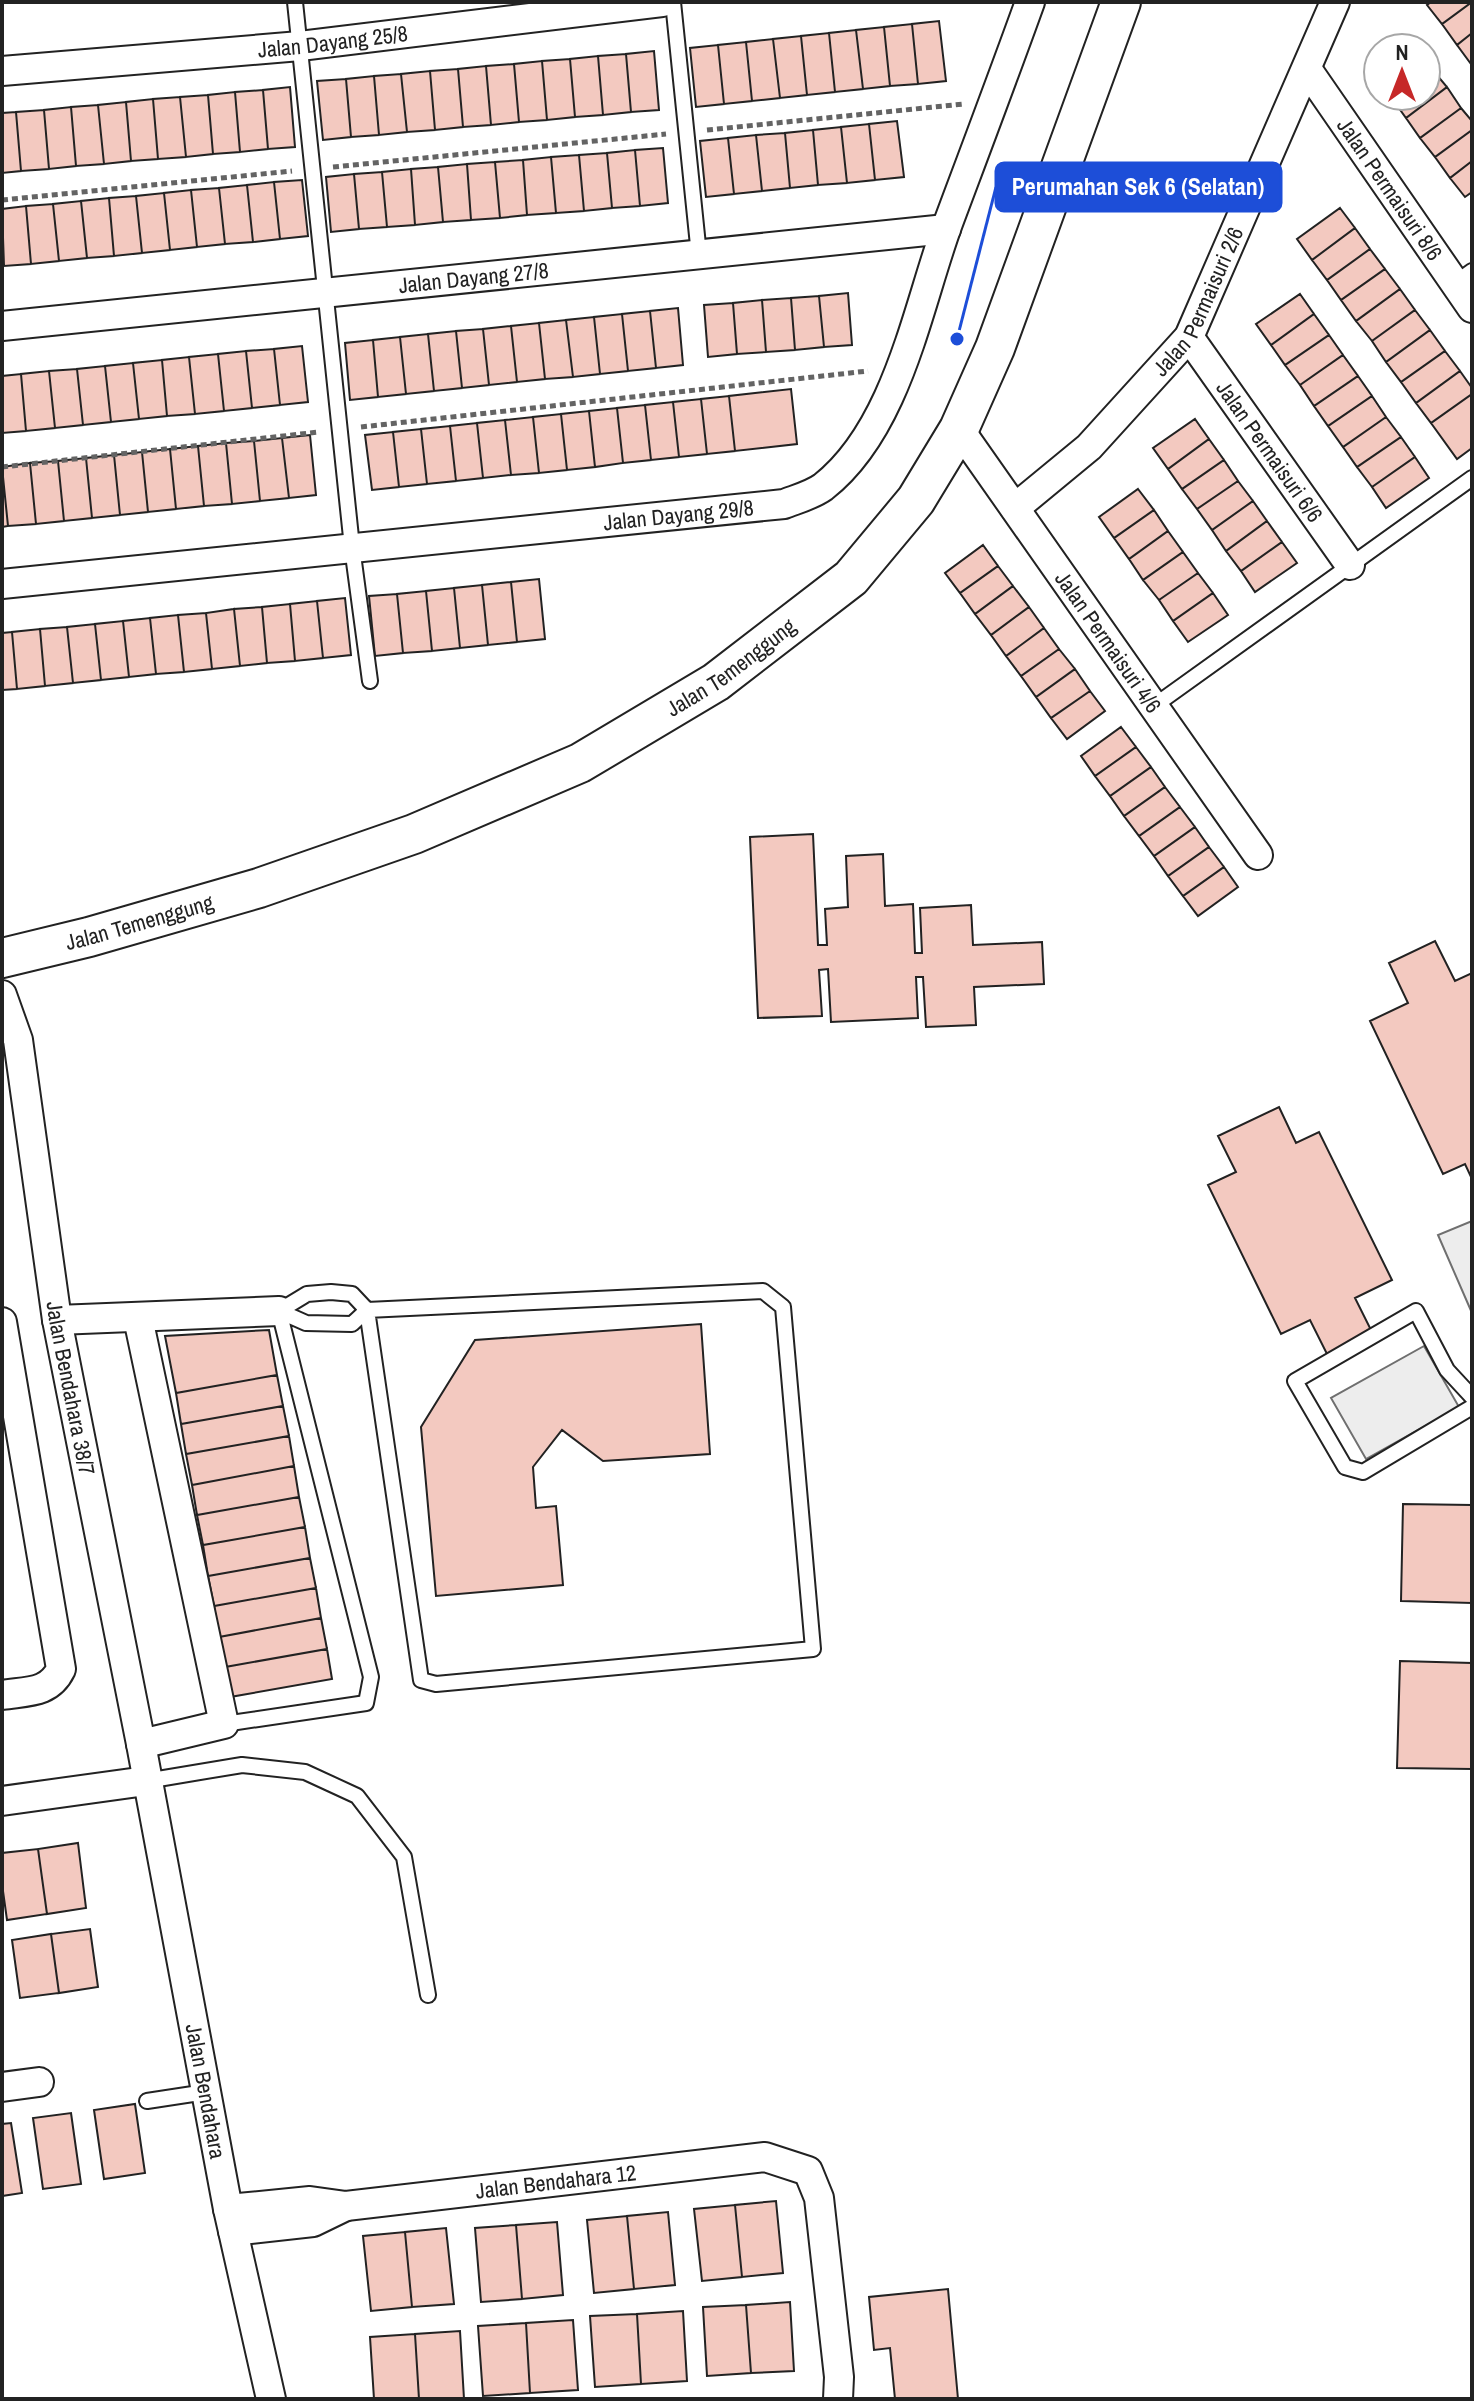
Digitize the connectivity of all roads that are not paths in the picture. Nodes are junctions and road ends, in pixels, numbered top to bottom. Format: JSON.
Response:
{"nodes":[{"id":1,"x":295,"y":2,"type":"edge"},
{"id":2,"x":660,"y":2,"type":"edge"},
{"id":3,"x":673,"y":2,"type":"edge"},
{"id":4,"x":1030,"y":2,"type":"edge"},
{"id":5,"x":1121,"y":2,"type":"edge"},
{"id":6,"x":1335,"y":2,"type":"edge"},
{"id":7,"x":300,"y":46,"type":"junction"},
{"id":8,"x":1307,"y":69,"type":"junction"},
{"id":9,"x":2,"y":71,"type":"edge"},
{"id":10,"x":946,"y":229,"type":"junction"},
{"id":11,"x":699,"y":255,"type":"junction"},
{"id":12,"x":1463,"y":278,"type":"edge"},
{"id":13,"x":326,"y":294,"type":"junction"},
{"id":14,"x":1472,"y":308,"type":"edge"},
{"id":15,"x":2,"y":326,"type":"edge"},
{"id":16,"x":1189,"y":337,"type":"junction"},
{"id":17,"x":959,"y":429,"type":"junction"},
{"id":18,"x":1472,"y":478,"type":"edge"},
{"id":19,"x":1015,"y":508,"type":"junction"},
{"id":20,"x":352,"y":547,"type":"junction"},
{"id":21,"x":1350,"y":565,"type":"junction"},
{"id":22,"x":2,"y":584,"type":"edge"},
{"id":23,"x":370,"y":681,"type":"dead end"},
{"id":24,"x":1154,"y":706,"type":"junction"},
{"id":25,"x":1258,"y":855,"type":"dead end"},
{"id":26,"x":2,"y":958,"type":"edge"},
{"id":27,"x":2,"y":995,"type":"edge"},
{"id":28,"x":367,"y":1310,"type":"junction"},
{"id":29,"x":279,"y":1311,"type":"junction"},
{"id":30,"x":138,"y":1318,"type":"junction"},
{"id":31,"x":57,"y":1320,"type":"junction"},
{"id":32,"x":3,"y":1340,"type":"edge"},
{"id":33,"x":1472,"y":1397,"type":"edge"},
{"id":34,"x":1472,"y":1407,"type":"edge"},
{"id":35,"x":2,"y":1695,"type":"edge"},
{"id":36,"x":224,"y":1724,"type":"junction"},
{"id":37,"x":141,"y":1744,"type":"junction"},
{"id":38,"x":146,"y":1781,"type":"junction"},
{"id":39,"x":2,"y":1801,"type":"edge"},
{"id":40,"x":428,"y":1995,"type":"dead end"},
{"id":41,"x":39,"y":2082,"type":"dead end"},
{"id":42,"x":2,"y":2087,"type":"edge"},
{"id":43,"x":206,"y":2092,"type":"junction"},
{"id":44,"x":147,"y":2101,"type":"dead end"},
{"id":45,"x":231,"y":2220,"type":"junction"},
{"id":46,"x":271,"y":2399,"type":"edge"},
{"id":47,"x":838,"y":2399,"type":"edge"}],
"edges":[{"from":1,"to":7,"type":"lane"},
{"from":2,"to":7,"type":"street","name":"Jalan Dayang 25/8"},
{"from":3,"to":11,"type":"lane"},
{"from":4,"to":10,"type":"street","name":"Jalan Dayang 29/8"},
{"from":5,"to":17,"type":"street","name":"Jalan Temenggung"},
{"from":6,"to":8,"type":"street","name":"Jalan Permaisuri 2/6"},
{"from":7,"to":9,"type":"street","name":"Jalan Dayang 25/8"},
{"from":7,"to":13,"type":"lane"},
{"from":8,"to":12,"type":"street","name":"Jalan Permaisuri 8/6"},
{"from":8,"to":16,"type":"street","name":"Jalan Permaisuri 2/6"},
{"from":10,"to":11,"type":"street","name":"Jalan Dayang 27/8"},
{"from":10,"to":20,"type":"street","name":"Jalan Dayang 29/8"},
{"from":11,"to":13,"type":"street","name":"Jalan Dayang 27/8"},
{"from":12,"to":14,"type":"street","name":"Jalan Permaisuri 8/6"},
{"from":13,"to":15,"type":"street","name":"Jalan Dayang 27/8"},
{"from":13,"to":20,"type":"lane"},
{"from":16,"to":19,"type":"street","name":"Jalan Permaisuri 2/6"},
{"from":16,"to":21,"type":"street","name":"Jalan Permaisuri 6/6"},
{"from":17,"to":19,"type":"street","name":"Jalan Permaisuri 4/6"},
{"from":17,"to":26,"type":"street","name":"Jalan Temenggung"},
{"from":18,"to":21,"type":"lane"},
{"from":19,"to":24,"type":"street","name":"Jalan Permaisuri 4/6"},
{"from":20,"to":22,"type":"street","name":"Jalan Dayang 29/8"},
{"from":20,"to":23,"type":"lane"},
{"from":21,"to":24,"type":"lane"},
{"from":24,"to":25,"type":"street","name":"Jalan Permaisuri 4/6"},
{"from":27,"to":31,"type":"street","name":"Jalan Bendahara 38/7"},
{"from":28,"to":28,"type":"lane"},
{"from":28,"to":29,"type":"lane"},
{"from":28,"to":29,"type":"lane"},
{"from":29,"to":30,"type":"street"},
{"from":29,"to":36,"type":"lane"},
{"from":30,"to":31,"type":"street"},
{"from":30,"to":36,"type":"street"},
{"from":31,"to":37,"type":"street","name":"Jalan Bendahara 38/7"},
{"from":32,"to":35,"type":"street"},
{"from":33,"to":34,"type":"lane"},
{"from":36,"to":37,"type":"street"},
{"from":37,"to":38,"type":"street","name":"Jalan Bendahara 38/7"},
{"from":38,"to":39,"type":"street"},
{"from":38,"to":40,"type":"lane"},
{"from":38,"to":43,"type":"street","name":"Jalan Bendahara"},
{"from":41,"to":42,"type":"street"},
{"from":43,"to":44,"type":"lane"},
{"from":43,"to":45,"type":"street","name":"Jalan Bendahara"},
{"from":45,"to":46,"type":"street","name":"Jalan Bendahara"},
{"from":45,"to":47,"type":"street","name":"Jalan Bendahara 12"}]}
